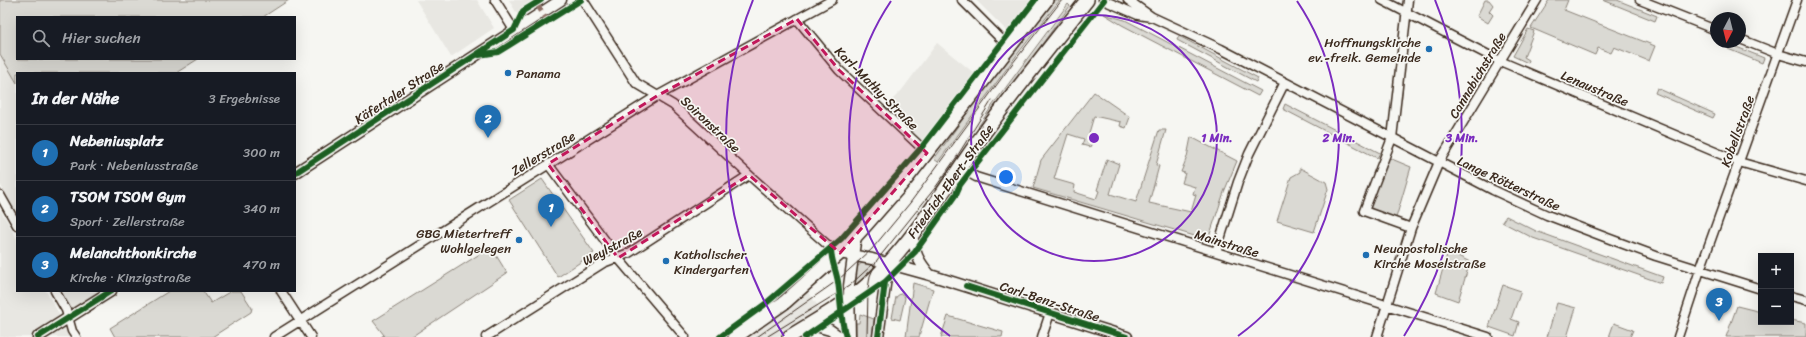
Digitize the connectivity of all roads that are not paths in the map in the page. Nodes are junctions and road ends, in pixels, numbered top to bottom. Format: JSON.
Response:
{"nodes":[{"id":1,"x":496,"y":0,"type":"edge"},
{"id":2,"x":561,"y":0,"type":"edge"},
{"id":3,"x":583,"y":0,"type":"edge"},
{"id":4,"x":832,"y":0,"type":"edge"},
{"id":5,"x":962,"y":0,"type":"edge"},
{"id":6,"x":1046,"y":0,"type":"edge"},
{"id":7,"x":1087,"y":0,"type":"edge"},
{"id":8,"x":1103,"y":0,"type":"edge"},
{"id":9,"x":1128,"y":0,"type":"edge"},
{"id":10,"x":1382,"y":0,"type":"edge"},
{"id":11,"x":1408,"y":0,"type":"edge"},
{"id":12,"x":1537,"y":0,"type":"edge"},
{"id":13,"x":1640,"y":0,"type":"edge"},
{"id":14,"x":1797,"y":0,"type":"edge"},
{"id":15,"x":1407,"y":12,"type":"junction"},
{"id":16,"x":1152,"y":17,"type":"junction"},
{"id":17,"x":797,"y":19,"type":"junction"},
{"id":18,"x":1710,"y":28,"type":"edge"},
{"id":19,"x":514,"y":30,"type":"junction"},
{"id":20,"x":1746,"y":41,"type":"edge"},
{"id":21,"x":1009,"y":47,"type":"junction"},
{"id":22,"x":1778,"y":54,"type":"junction"},
{"id":23,"x":1500,"y":61,"type":"junction"},
{"id":24,"x":1806,"y":62,"type":"edge"},
{"id":25,"x":1285,"y":82,"type":"junction"},
{"id":26,"x":657,"y":96,"type":"junction"},
{"id":27,"x":1392,"y":138,"type":"junction"},
{"id":28,"x":927,"y":153,"type":"junction"},
{"id":29,"x":1439,"y":162,"type":"junction"},
{"id":30,"x":1739,"y":162,"type":"junction"},
{"id":31,"x":548,"y":164,"type":"junction"},
{"id":32,"x":960,"y":168,"type":"junction"},
{"id":33,"x":296,"y":172,"type":"edge"},
{"id":34,"x":748,"y":175,"type":"junction"},
{"id":35,"x":1806,"y":181,"type":"edge"},
{"id":36,"x":0,"y":195,"type":"edge"},
{"id":37,"x":16,"y":223,"type":"edge"},
{"id":38,"x":1411,"y":228,"type":"junction"},
{"id":39,"x":912,"y":234,"type":"junction"},
{"id":40,"x":856,"y":235,"type":"junction"},
{"id":41,"x":1216,"y":252,"type":"junction"},
{"id":42,"x":840,"y":253,"type":"junction"},
{"id":43,"x":853,"y":255,"type":"junction"},
{"id":44,"x":618,"y":258,"type":"junction"},
{"id":45,"x":888,"y":264,"type":"junction"},
{"id":46,"x":1700,"y":270,"type":"junction"},
{"id":47,"x":930,"y":275,"type":"junction"},
{"id":48,"x":1758,"y":288,"type":"edge"},
{"id":49,"x":56,"y":292,"type":"edge"},
{"id":50,"x":109,"y":292,"type":"edge"},
{"id":51,"x":282,"y":292,"type":"edge"},
{"id":52,"x":1794,"y":297,"type":"edge"},
{"id":53,"x":848,"y":299,"type":"junction"},
{"id":54,"x":1806,"y":300,"type":"edge"},
{"id":55,"x":1387,"y":305,"type":"junction"},
{"id":56,"x":1050,"y":313,"type":"junction"},
{"id":57,"x":68,"y":318,"type":"junction"},
{"id":58,"x":300,"y":320,"type":"junction"},
{"id":59,"x":809,"y":324,"type":"junction"},
{"id":60,"x":38,"y":337,"type":"edge"},
{"id":61,"x":76,"y":337,"type":"edge"},
{"id":62,"x":274,"y":337,"type":"edge"},
{"id":63,"x":311,"y":337,"type":"edge"},
{"id":64,"x":486,"y":337,"type":"edge"},
{"id":65,"x":685,"y":337,"type":"edge"},
{"id":66,"x":734,"y":337,"type":"edge"},
{"id":67,"x":789,"y":337,"type":"edge"},
{"id":68,"x":840,"y":337,"type":"edge"},
{"id":69,"x":850,"y":337,"type":"edge"},
{"id":70,"x":878,"y":337,"type":"edge"},
{"id":71,"x":1042,"y":337,"type":"edge"},
{"id":72,"x":1127,"y":337,"type":"edge"},
{"id":73,"x":1377,"y":337,"type":"edge"},
{"id":74,"x":1488,"y":337,"type":"edge"},
{"id":75,"x":1678,"y":337,"type":"edge"}],
"edges":[{"from":1,"to":19,"type":"street"},
{"from":2,"to":19,"type":"street","name":"Käfertaler Straße"},
{"from":3,"to":26,"type":"street","name":"Soironstraße"},
{"from":4,"to":17,"type":"street","name":"Zellerstraße"},
{"from":5,"to":21,"type":"street"},
{"from":6,"to":21,"type":"main road"},
{"from":7,"to":32,"type":"main road","name":"Friedrich-Ebert-Straße"},
{"from":8,"to":16,"type":"street","name":"Lange Rötterstraße"},
{"from":9,"to":16,"type":"street","name":"Lange Rötterstraße"},
{"from":10,"to":15,"type":"street","name":"Lenaustraße"},
{"from":11,"to":15,"type":"street"},
{"from":12,"to":23,"type":"street","name":"Cannabichstraße"},
{"from":13,"to":18,"type":"street"},
{"from":14,"to":22,"type":"street","name":"Kobellstraße"},
{"from":15,"to":23,"type":"street","name":"Lenaustraße"},
{"from":15,"to":27,"type":"street"},
{"from":16,"to":25,"type":"street","name":"Lange Rötterstraße"},
{"from":17,"to":26,"type":"street","name":"Zellerstraße"},
{"from":17,"to":28,"type":"street","name":"Karl-Mathy-Straße"},
{"from":19,"to":33,"type":"street","name":"Käfertaler Straße"},
{"from":20,"to":22,"type":"street"},
{"from":21,"to":28,"type":"main road"},
{"from":22,"to":24,"type":"street"},
{"from":22,"to":30,"type":"street","name":"Kobellstraße"},
{"from":23,"to":29,"type":"street","name":"Cannabichstraße"},
{"from":23,"to":30,"type":"street","name":"Lenaustraße"},
{"from":25,"to":27,"type":"street","name":"Lange Rötterstraße"},
{"from":25,"to":41,"type":"street"},
{"from":26,"to":31,"type":"street","name":"Zellerstraße"},
{"from":26,"to":34,"type":"street","name":"Soironstraße"},
{"from":27,"to":29,"type":"street","name":"Lange Rötterstraße"},
{"from":27,"to":38,"type":"street"},
{"from":28,"to":40,"type":"main road"},
{"from":29,"to":38,"type":"street","name":"Cannabichstraße"},
{"from":29,"to":46,"type":"street","name":"Lange Rötterstraße"},
{"from":30,"to":35,"type":"street","name":"Lenaustraße"},
{"from":30,"to":46,"type":"street","name":"Kobellstraße"},
{"from":31,"to":44,"type":"street"},
{"from":31,"to":58,"type":"street","name":"Zellerstraße"},
{"from":32,"to":39,"type":"main road","name":"Friedrich-Ebert-Straße"},
{"from":32,"to":41,"type":"street","name":"Mainstraße"},
{"from":34,"to":42,"type":"street","name":"Soironstraße"},
{"from":34,"to":44,"type":"street","name":"Weylstraße"},
{"from":36,"to":37,"type":"street"},
{"from":38,"to":55,"type":"street","name":"Cannabichstraße"},
{"from":39,"to":45,"type":"main road","name":"Friedrich-Ebert-Straße"},
{"from":39,"to":47,"type":"street"},
{"from":40,"to":42,"type":"main road"},
{"from":40,"to":43,"type":"street"},
{"from":41,"to":55,"type":"street","name":"Mainstraße"},
{"from":42,"to":43,"type":"street","name":"Carl-Benz-Straße"},
{"from":42,"to":66,"type":"main road"},
{"from":43,"to":45,"type":"street","name":"Carl-Benz-Straße"},
{"from":43,"to":53,"type":"street"},
{"from":44,"to":64,"type":"street","name":"Weylstraße"},
{"from":44,"to":65,"type":"street"},
{"from":45,"to":47,"type":"street","name":"Carl-Benz-Straße"},
{"from":45,"to":53,"type":"main road","name":"Friedrich-Ebert-Straße"},
{"from":45,"to":70,"type":"street"},
{"from":46,"to":48,"type":"street","name":"Lange Rötterstraße"},
{"from":46,"to":75,"type":"street","name":"Kobellstraße"},
{"from":47,"to":56,"type":"street","name":"Carl-Benz-Straße"},
{"from":49,"to":57,"type":"street"},
{"from":50,"to":57,"type":"street"},
{"from":51,"to":58,"type":"street"},
{"from":52,"to":54,"type":"street"},
{"from":53,"to":59,"type":"main road","name":"Friedrich-Ebert-Straße"},
{"from":53,"to":69,"type":"street"},
{"from":55,"to":73,"type":"street","name":"Cannabichstraße"},
{"from":55,"to":74,"type":"street","name":"Mainstraße"},
{"from":56,"to":71,"type":"street"},
{"from":56,"to":72,"type":"street","name":"Carl-Benz-Straße"},
{"from":57,"to":60,"type":"street"},
{"from":57,"to":61,"type":"street"},
{"from":58,"to":62,"type":"street","name":"Zellerstraße"},
{"from":58,"to":63,"type":"street"},
{"from":59,"to":67,"type":"main road","name":"Friedrich-Ebert-Straße"},
{"from":59,"to":68,"type":"street"}]}
